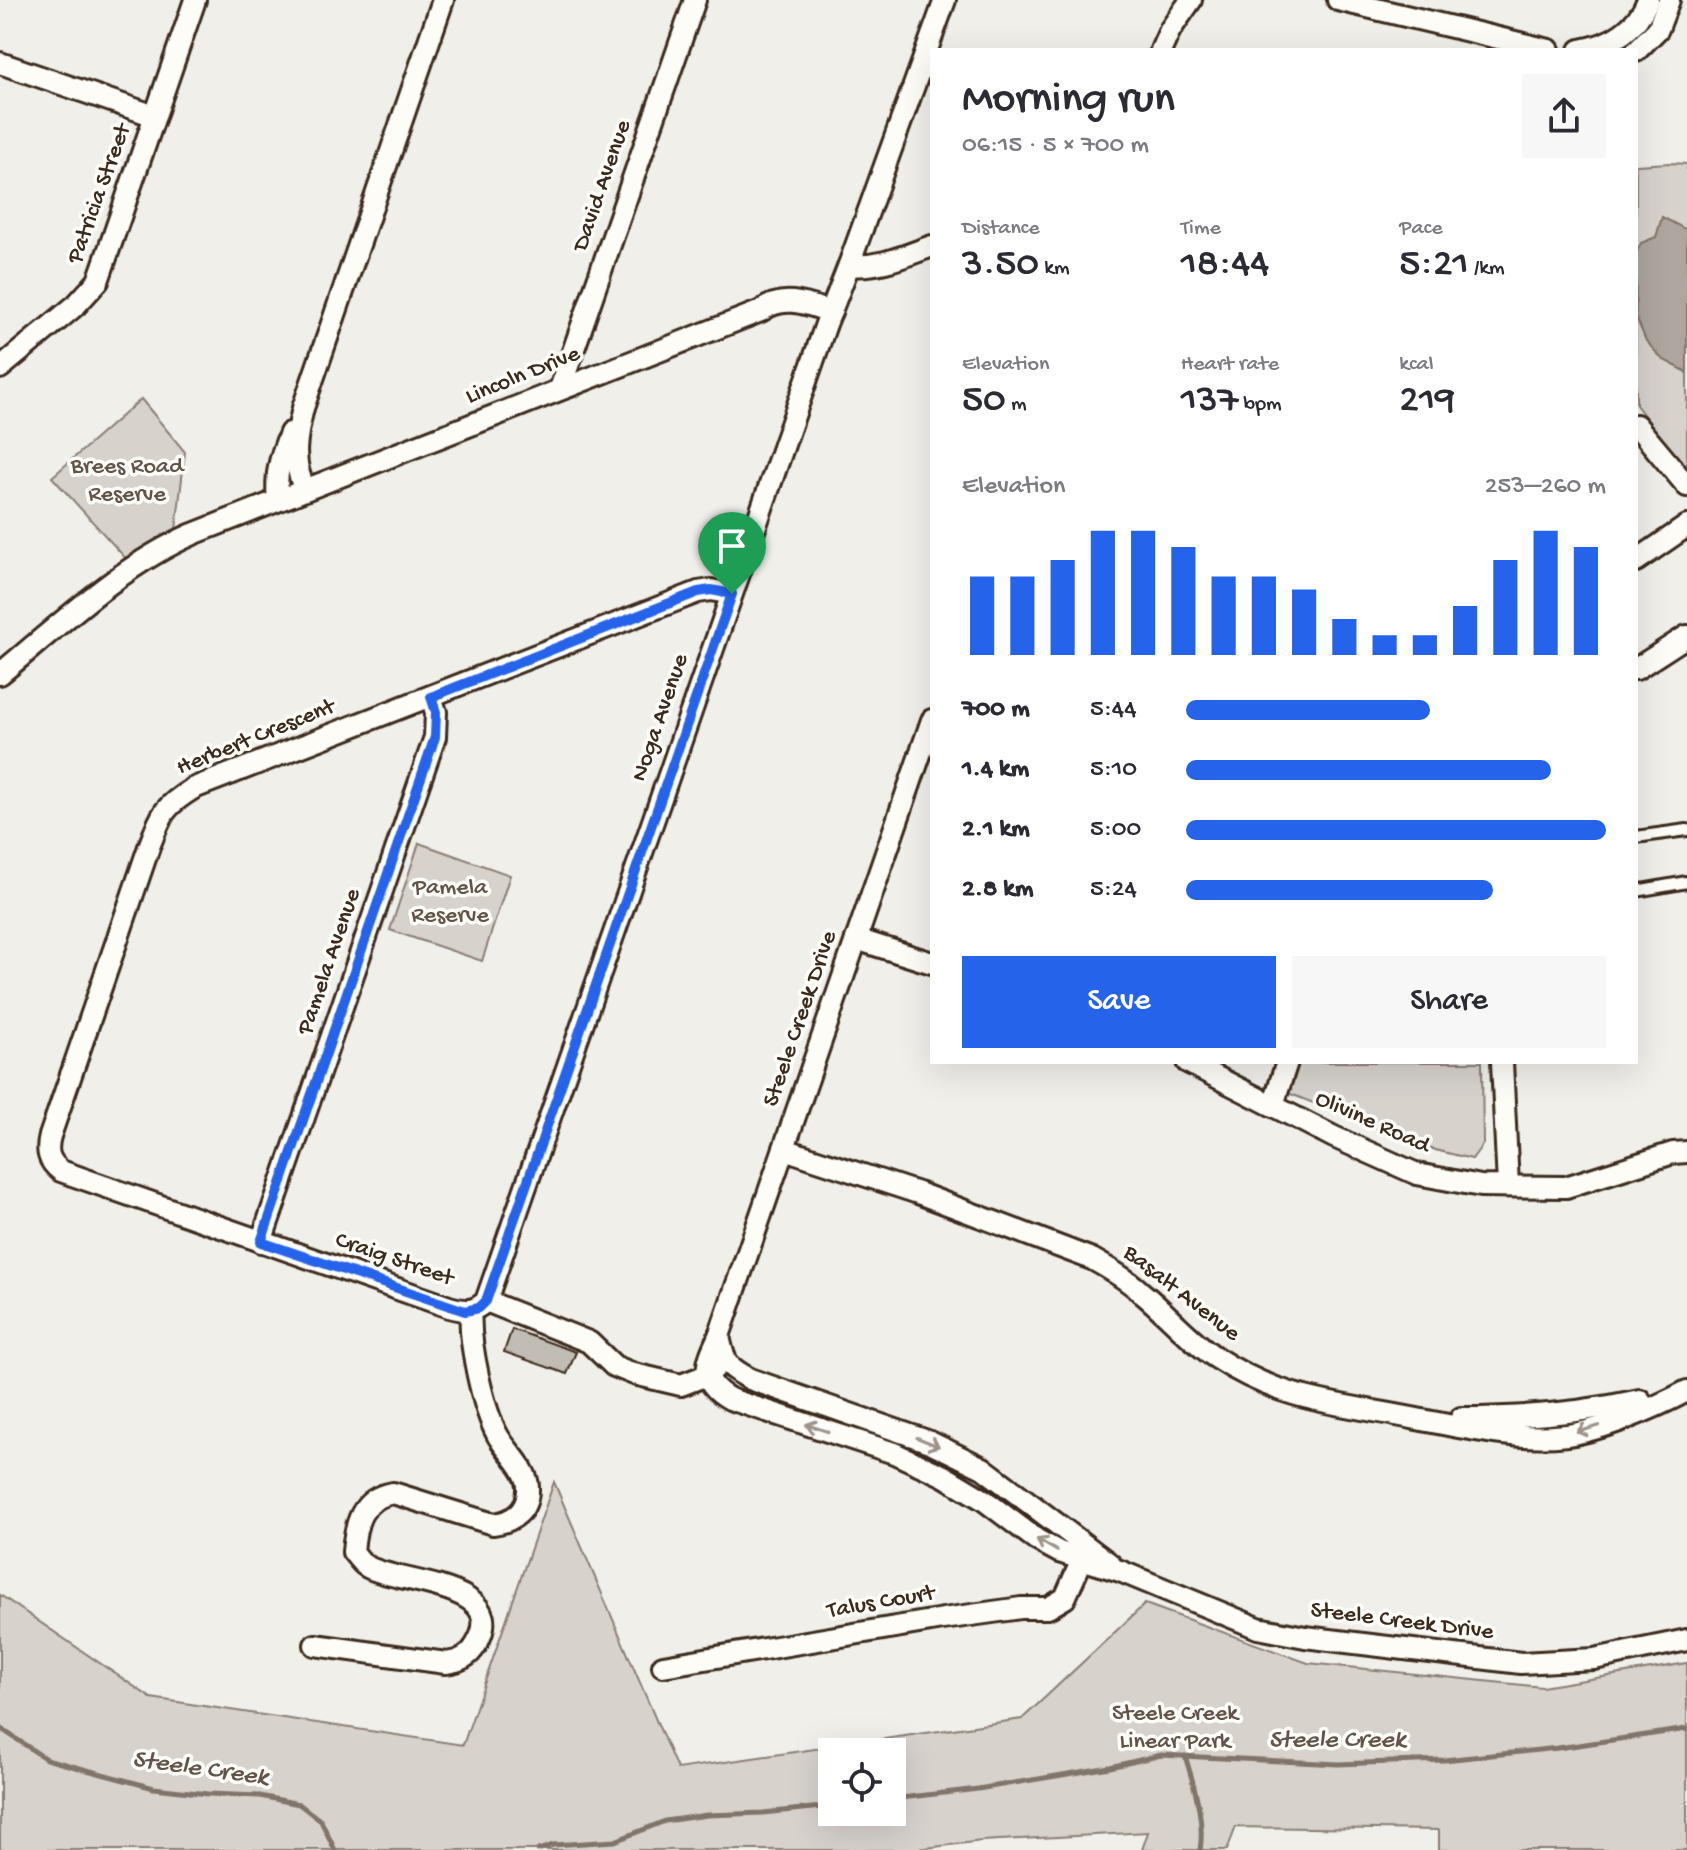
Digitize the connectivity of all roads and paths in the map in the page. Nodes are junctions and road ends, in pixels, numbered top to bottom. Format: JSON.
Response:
{"nodes":[{"id":1,"x":195,"y":0,"type":"edge"},
{"id":2,"x":443,"y":0,"type":"edge"},
{"id":3,"x":695,"y":0,"type":"edge"},
{"id":4,"x":945,"y":0,"type":"edge"},
{"id":5,"x":1191,"y":0,"type":"edge"},
{"id":6,"x":1338,"y":0,"type":"edge"},
{"id":7,"x":1648,"y":0,"type":"edge"},
{"id":8,"x":1669,"y":0,"type":"edge"},
{"id":9,"x":1637,"y":18,"type":"junction"},
{"id":10,"x":1652,"y":35,"type":"junction"},
{"id":11,"x":1162,"y":48,"type":"edge"},
{"id":12,"x":1541,"y":48,"type":"edge"},
{"id":13,"x":1593,"y":48,"type":"edge"},
{"id":14,"x":1638,"y":49,"type":"edge"},
{"id":15,"x":0,"y":63,"type":"edge"},
{"id":16,"x":155,"y":116,"type":"junction"},
{"id":17,"x":930,"y":247,"type":"edge"},
{"id":18,"x":849,"y":265,"type":"junction"},
{"id":19,"x":828,"y":318,"type":"junction"},
{"id":20,"x":0,"y":368,"type":"edge"},
{"id":21,"x":560,"y":389,"type":"junction"},
{"id":22,"x":303,"y":408,"type":"junction"},
{"id":23,"x":1638,"y":427,"type":"edge"},
{"id":24,"x":1687,"y":486,"type":"edge"},
{"id":25,"x":305,"y":489,"type":"junction"},
{"id":26,"x":278,"y":500,"type":"junction"},
{"id":27,"x":1687,"y":526,"type":"edge"},
{"id":28,"x":1638,"y":560,"type":"edge"},
{"id":29,"x":732,"y":594,"type":"junction"},
{"id":30,"x":1687,"y":636,"type":"edge"},
{"id":31,"x":1638,"y":668,"type":"edge"},
{"id":32,"x":0,"y":674,"type":"edge"},
{"id":33,"x":431,"y":697,"type":"junction"},
{"id":34,"x":928,"y":742,"type":"edge"},
{"id":35,"x":1687,"y":830,"type":"edge"},
{"id":36,"x":1638,"y":837,"type":"edge"},
{"id":37,"x":1687,"y":882,"type":"edge"},
{"id":38,"x":1638,"y":891,"type":"edge"},
{"id":39,"x":856,"y":939,"type":"junction"},
{"id":40,"x":930,"y":962,"type":"edge"},
{"id":41,"x":1191,"y":1064,"type":"edge"},
{"id":42,"x":1286,"y":1064,"type":"edge"},
{"id":43,"x":1502,"y":1064,"type":"edge"},
{"id":44,"x":1273,"y":1105,"type":"junction"},
{"id":45,"x":784,"y":1149,"type":"junction"},
{"id":46,"x":1687,"y":1152,"type":"edge"},
{"id":47,"x":61,"y":1171,"type":"joint"},
{"id":48,"x":1508,"y":1186,"type":"junction"},
{"id":49,"x":261,"y":1242,"type":"junction"},
{"id":50,"x":478,"y":1306,"type":"junction"},
{"id":51,"x":719,"y":1336,"type":"junction"},
{"id":52,"x":724,"y":1360,"type":"junction"},
{"id":53,"x":707,"y":1375,"type":"junction"},
{"id":54,"x":1687,"y":1390,"type":"edge"},
{"id":55,"x":1082,"y":1560,"type":"junction"},
{"id":56,"x":1120,"y":1571,"type":"junction"},
{"id":57,"x":1687,"y":1640,"type":"edge"},
{"id":58,"x":315,"y":1645,"type":"dead end"},
{"id":59,"x":663,"y":1666,"type":"dead end"}],
"edges":[{"from":1,"to":16,"type":"street","name":"Patricia Street"},
{"from":2,"to":22,"type":"street"},
{"from":3,"to":21,"type":"street","name":"David Avenue"},
{"from":4,"to":18,"type":"street","name":"Noga Avenue"},
{"from":5,"to":11,"type":"street"},
{"from":6,"to":12,"type":"street"},
{"from":7,"to":9,"type":"street"},
{"from":8,"to":10,"type":"street"},
{"from":9,"to":10,"type":"street"},
{"from":9,"to":13,"type":"street"},
{"from":10,"to":14,"type":"street"},
{"from":15,"to":16,"type":"street"},
{"from":16,"to":20,"type":"street","name":"Patricia Street"},
{"from":17,"to":18,"type":"street"},
{"from":18,"to":19,"type":"street","name":"Noga Avenue"},
{"from":19,"to":21,"type":"street","name":"Lincoln Drive"},
{"from":19,"to":29,"type":"street","name":"Noga Avenue"},
{"from":21,"to":25,"type":"street","name":"Lincoln Drive"},
{"from":22,"to":25,"type":"street"},
{"from":22,"to":26,"type":"street"},
{"from":23,"to":24,"type":"street"},
{"from":25,"to":26,"type":"street","name":"Lincoln Drive"},
{"from":26,"to":32,"type":"street","name":"Lincoln Drive"},
{"from":27,"to":28,"type":"street"},
{"from":29,"to":33,"type":"street","name":"Herbert Crescent"},
{"from":29,"to":50,"type":"street","name":"Noga Avenue"},
{"from":30,"to":31,"type":"street"},
{"from":33,"to":47,"type":"street","name":"Herbert Crescent"},
{"from":33,"to":49,"type":"street","name":"Pamela Avenue"},
{"from":34,"to":39,"type":"street","name":"Steele Creek Drive"},
{"from":35,"to":36,"type":"lane"},
{"from":37,"to":38,"type":"lane"},
{"from":39,"to":40,"type":"street"},
{"from":39,"to":45,"type":"street","name":"Steele Creek Drive"},
{"from":41,"to":44,"type":"street","name":"Olivine Road"},
{"from":42,"to":44,"type":"street"},
{"from":43,"to":48,"type":"street"},
{"from":44,"to":48,"type":"street","name":"Olivine Road"},
{"from":45,"to":51,"type":"street","name":"Steele Creek Drive"},
{"from":45,"to":54,"type":"street","name":"Basalt Avenue"},
{"from":46,"to":48,"type":"street","name":"Olivine Road"},
{"from":47,"to":49,"type":"street","name":"Craig Street"},
{"from":49,"to":50,"type":"street","name":"Craig Street"},
{"from":50,"to":53,"type":"street"},
{"from":50,"to":58,"type":"street","name":"Craig Street"},
{"from":51,"to":52,"type":"street"},
{"from":51,"to":53,"type":"street","name":"Steele Creek Drive"},
{"from":52,"to":53,"type":"street"},
{"from":52,"to":56,"type":"street","name":"Steele Creek Drive","one_way":true},
{"from":55,"to":53,"type":"street","name":"Steele Creek Drive","one_way":true},
{"from":55,"to":56,"type":"street","name":"Steele Creek Drive"},
{"from":55,"to":59,"type":"street","name":"Talus Court"},
{"from":56,"to":57,"type":"street","name":"Steele Creek Drive"}]}
